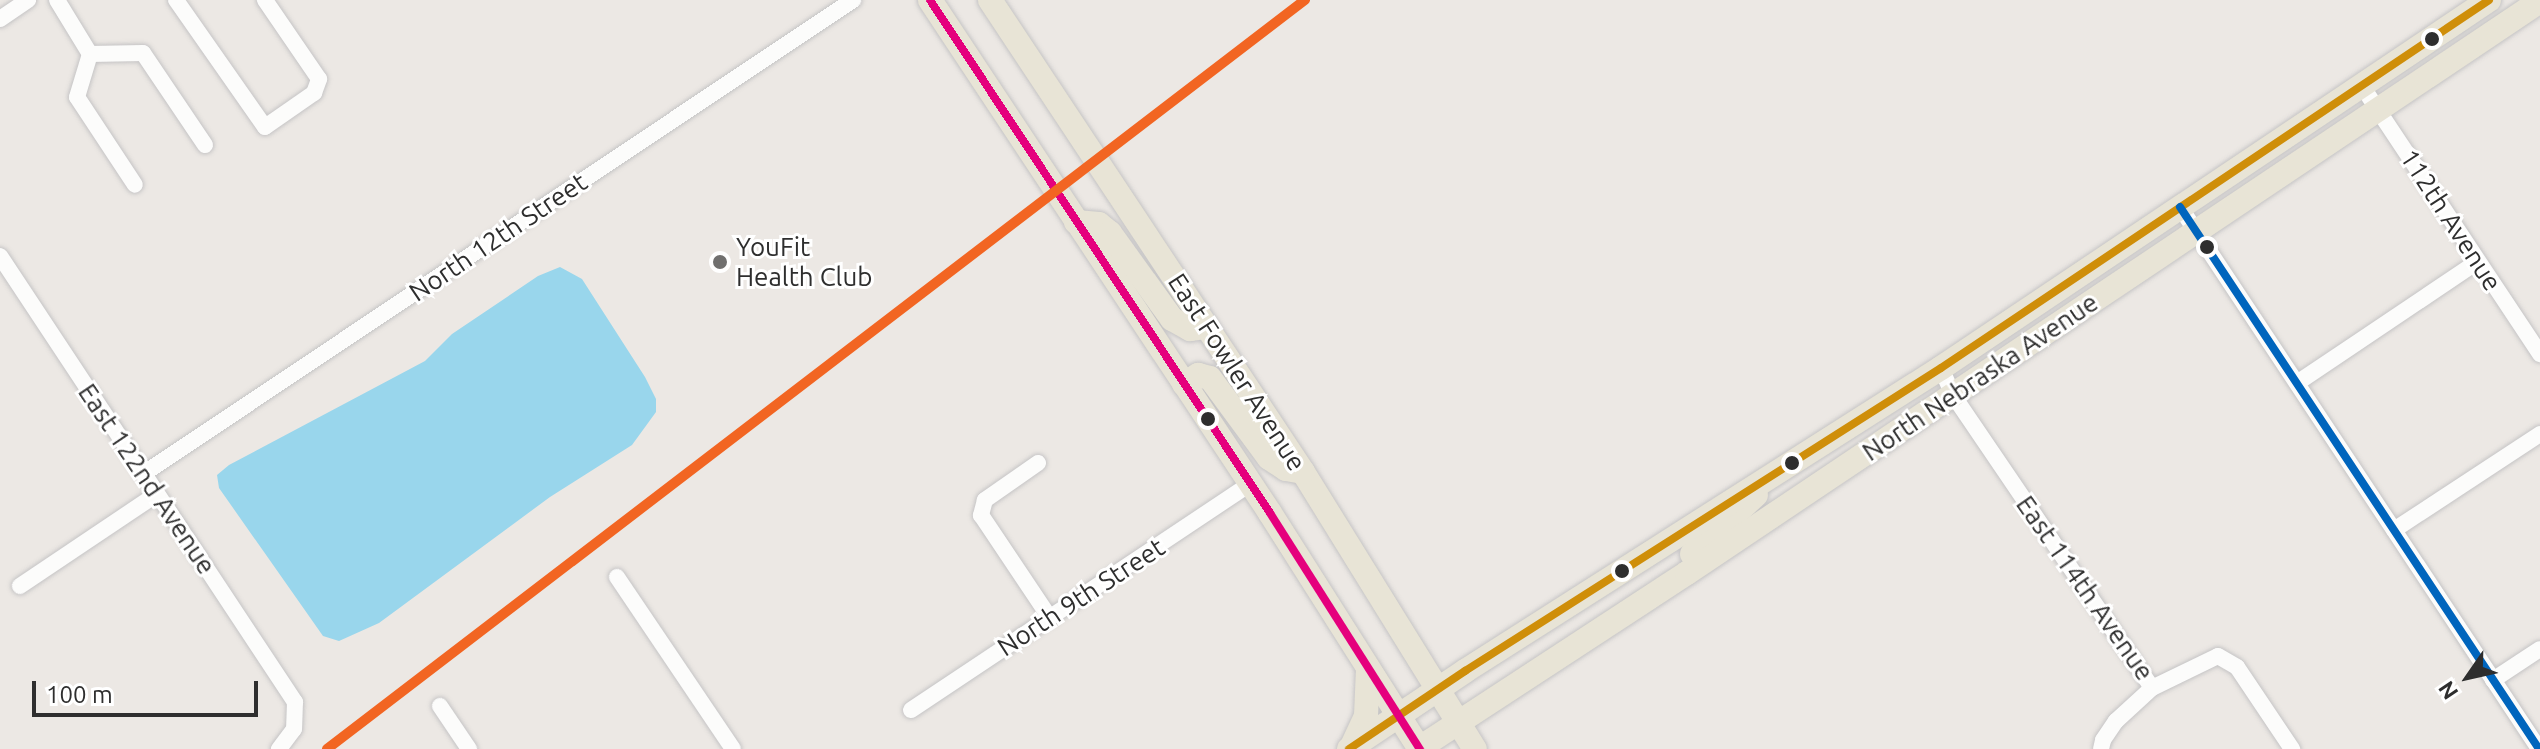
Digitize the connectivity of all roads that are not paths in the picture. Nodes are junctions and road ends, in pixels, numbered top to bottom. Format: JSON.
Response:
{"nodes":[{"id":1,"x":28,"y":0,"type":"edge"},
{"id":2,"x":57,"y":0,"type":"edge"},
{"id":3,"x":176,"y":0,"type":"edge"},
{"id":4,"x":265,"y":0,"type":"edge"},
{"id":5,"x":853,"y":0,"type":"edge"},
{"id":6,"x":930,"y":0,"type":"edge"},
{"id":7,"x":990,"y":0,"type":"edge"},
{"id":8,"x":2489,"y":0,"type":"edge"},
{"id":9,"x":2540,"y":1,"type":"edge"},
{"id":10,"x":0,"y":19,"type":"edge"},
{"id":11,"x":90,"y":54,"type":"junction"},
{"id":12,"x":2362,"y":86,"type":"junction"},
{"id":13,"x":2379,"y":111,"type":"junction"},
{"id":14,"x":205,"y":145,"type":"dead end"},
{"id":15,"x":135,"y":185,"type":"dead end"},
{"id":16,"x":2180,"y":207,"type":"junction"},
{"id":17,"x":1076,"y":222,"type":"junction"},
{"id":18,"x":2159,"y":222,"type":"junction"},
{"id":19,"x":2196,"y":232,"type":"junction"},
{"id":20,"x":2175,"y":247,"type":"junction"},
{"id":21,"x":0,"y":256,"type":"edge"},
{"id":22,"x":2477,"y":262,"type":"junction"},
{"id":23,"x":1207,"y":327,"type":"junction"},
{"id":24,"x":2540,"y":354,"type":"edge"},
{"id":25,"x":1941,"y":368,"type":"junction"},
{"id":26,"x":2297,"y":383,"type":"junction"},
{"id":27,"x":1184,"y":384,"type":"junction"},
{"id":28,"x":1953,"y":395,"type":"junction"},
{"id":29,"x":2540,"y":434,"type":"edge"},
{"id":30,"x":1038,"y":463,"type":"dead end"},
{"id":31,"x":1303,"y":472,"type":"junction"},
{"id":32,"x":143,"y":474,"type":"junction"},
{"id":33,"x":1772,"y":474,"type":"junction"},
{"id":34,"x":1250,"y":484,"type":"junction"},
{"id":35,"x":157,"y":494,"type":"junction"},
{"id":36,"x":2394,"y":530,"type":"junction"},
{"id":37,"x":1687,"y":573,"type":"junction"},
{"id":38,"x":617,"y":577,"type":"dead end"},
{"id":39,"x":20,"y":586,"type":"dead end"},
{"id":40,"x":1050,"y":618,"type":"junction"},
{"id":41,"x":2540,"y":649,"type":"edge"},
{"id":42,"x":1368,"y":668,"type":"junction"},
{"id":43,"x":2493,"y":680,"type":"junction"},
{"id":44,"x":2152,"y":688,"type":"junction"},
{"id":45,"x":1438,"y":689,"type":"junction"},
{"id":46,"x":440,"y":706,"type":"dead end"},
{"id":47,"x":911,"y":710,"type":"dead end"},
{"id":48,"x":1399,"y":716,"type":"junction"},
{"id":49,"x":1459,"y":723,"type":"junction"},
{"id":50,"x":1350,"y":748,"type":"edge"},
{"id":51,"x":279,"y":749,"type":"edge"},
{"id":52,"x":469,"y":749,"type":"edge"},
{"id":53,"x":733,"y":749,"type":"edge"},
{"id":54,"x":1419,"y":749,"type":"edge"},
{"id":55,"x":1475,"y":749,"type":"edge"},
{"id":56,"x":2101,"y":749,"type":"edge"},
{"id":57,"x":2292,"y":749,"type":"edge"},
{"id":58,"x":2539,"y":749,"type":"edge"}],
"edges":[{"from":1,"to":10,"type":"street"},
{"from":2,"to":11,"type":"street"},
{"from":3,"to":4,"type":"street"},
{"from":5,"to":32,"type":"street","name":"North 12th Street"},
{"from":6,"to":17,"type":"main road","name":"East Fowler Avenue"},
{"from":7,"to":23,"type":"main road","name":"East Fowler Avenue"},
{"from":8,"to":12,"type":"main road","name":"North Nebraska Avenue"},
{"from":9,"to":13,"type":"main road","name":"North Nebraska Avenue"},
{"from":11,"to":14,"type":"street"},
{"from":11,"to":15,"type":"street"},
{"from":12,"to":13,"type":"street","name":"112th Avenue"},
{"from":12,"to":16,"type":"main road","name":"North Nebraska Avenue"},
{"from":13,"to":19,"type":"main road","name":"North Nebraska Avenue"},
{"from":13,"to":22,"type":"street","name":"112th Avenue"},
{"from":16,"to":18,"type":"main road","name":"North Nebraska Avenue"},
{"from":16,"to":19,"type":"street"},
{"from":17,"to":23,"type":"main road"},
{"from":17,"to":27,"type":"main road","name":"East Fowler Avenue"},
{"from":18,"to":20,"type":"main road"},
{"from":18,"to":25,"type":"main road","name":"North Nebraska Avenue"},
{"from":19,"to":20,"type":"main road","name":"North Nebraska Avenue"},
{"from":19,"to":26,"type":"street"},
{"from":20,"to":28,"type":"main road","name":"North Nebraska Avenue"},
{"from":21,"to":32,"type":"street","name":"East 122nd Avenue"},
{"from":22,"to":24,"type":"street","name":"112th Avenue"},
{"from":22,"to":26,"type":"street"},
{"from":23,"to":31,"type":"main road","name":"East Fowler Avenue"},
{"from":25,"to":28,"type":"street","name":"East 114th Avenue"},
{"from":25,"to":33,"type":"main road","name":"North Nebraska Avenue"},
{"from":26,"to":36,"type":"street"},
{"from":27,"to":31,"type":"main road"},
{"from":27,"to":34,"type":"main road","name":"East Fowler Avenue"},
{"from":28,"to":37,"type":"main road","name":"North Nebraska Avenue"},
{"from":28,"to":44,"type":"street","name":"East 114th Avenue"},
{"from":29,"to":36,"type":"street"},
{"from":30,"to":40,"type":"street"},
{"from":31,"to":45,"type":"main road","name":"East Fowler Avenue"},
{"from":32,"to":35,"type":"street","name":"East 122nd Avenue"},
{"from":33,"to":37,"type":"main road"},
{"from":33,"to":45,"type":"main road","name":"North Nebraska Avenue"},
{"from":34,"to":40,"type":"street","name":"North 9th Street"},
{"from":34,"to":42,"type":"main road","name":"East Fowler Avenue"},
{"from":35,"to":39,"type":"street"},
{"from":35,"to":51,"type":"street","name":"East 122nd Avenue"},
{"from":36,"to":43,"type":"street"},
{"from":37,"to":49,"type":"main road","name":"North Nebraska Avenue"},
{"from":38,"to":53,"type":"street"},
{"from":40,"to":47,"type":"street","name":"North 9th Street"},
{"from":41,"to":43,"type":"street"},
{"from":42,"to":48,"type":"main road","name":"East Fowler Avenue"},
{"from":42,"to":50,"type":"main road"},
{"from":43,"to":58,"type":"street"},
{"from":44,"to":56,"type":"street"},
{"from":44,"to":57,"type":"street","name":"East 114th Avenue"},
{"from":45,"to":48,"type":"main road","name":"North Nebraska Avenue"},
{"from":45,"to":49,"type":"main road","name":"East Fowler Avenue"},
{"from":46,"to":52,"type":"street"},
{"from":48,"to":50,"type":"main road","name":"North Nebraska Avenue"},
{"from":48,"to":54,"type":"main road","name":"East Fowler Avenue"},
{"from":49,"to":54,"type":"main road","name":"North Nebraska Avenue"},
{"from":49,"to":55,"type":"main road","name":"East Fowler Avenue"}]}
